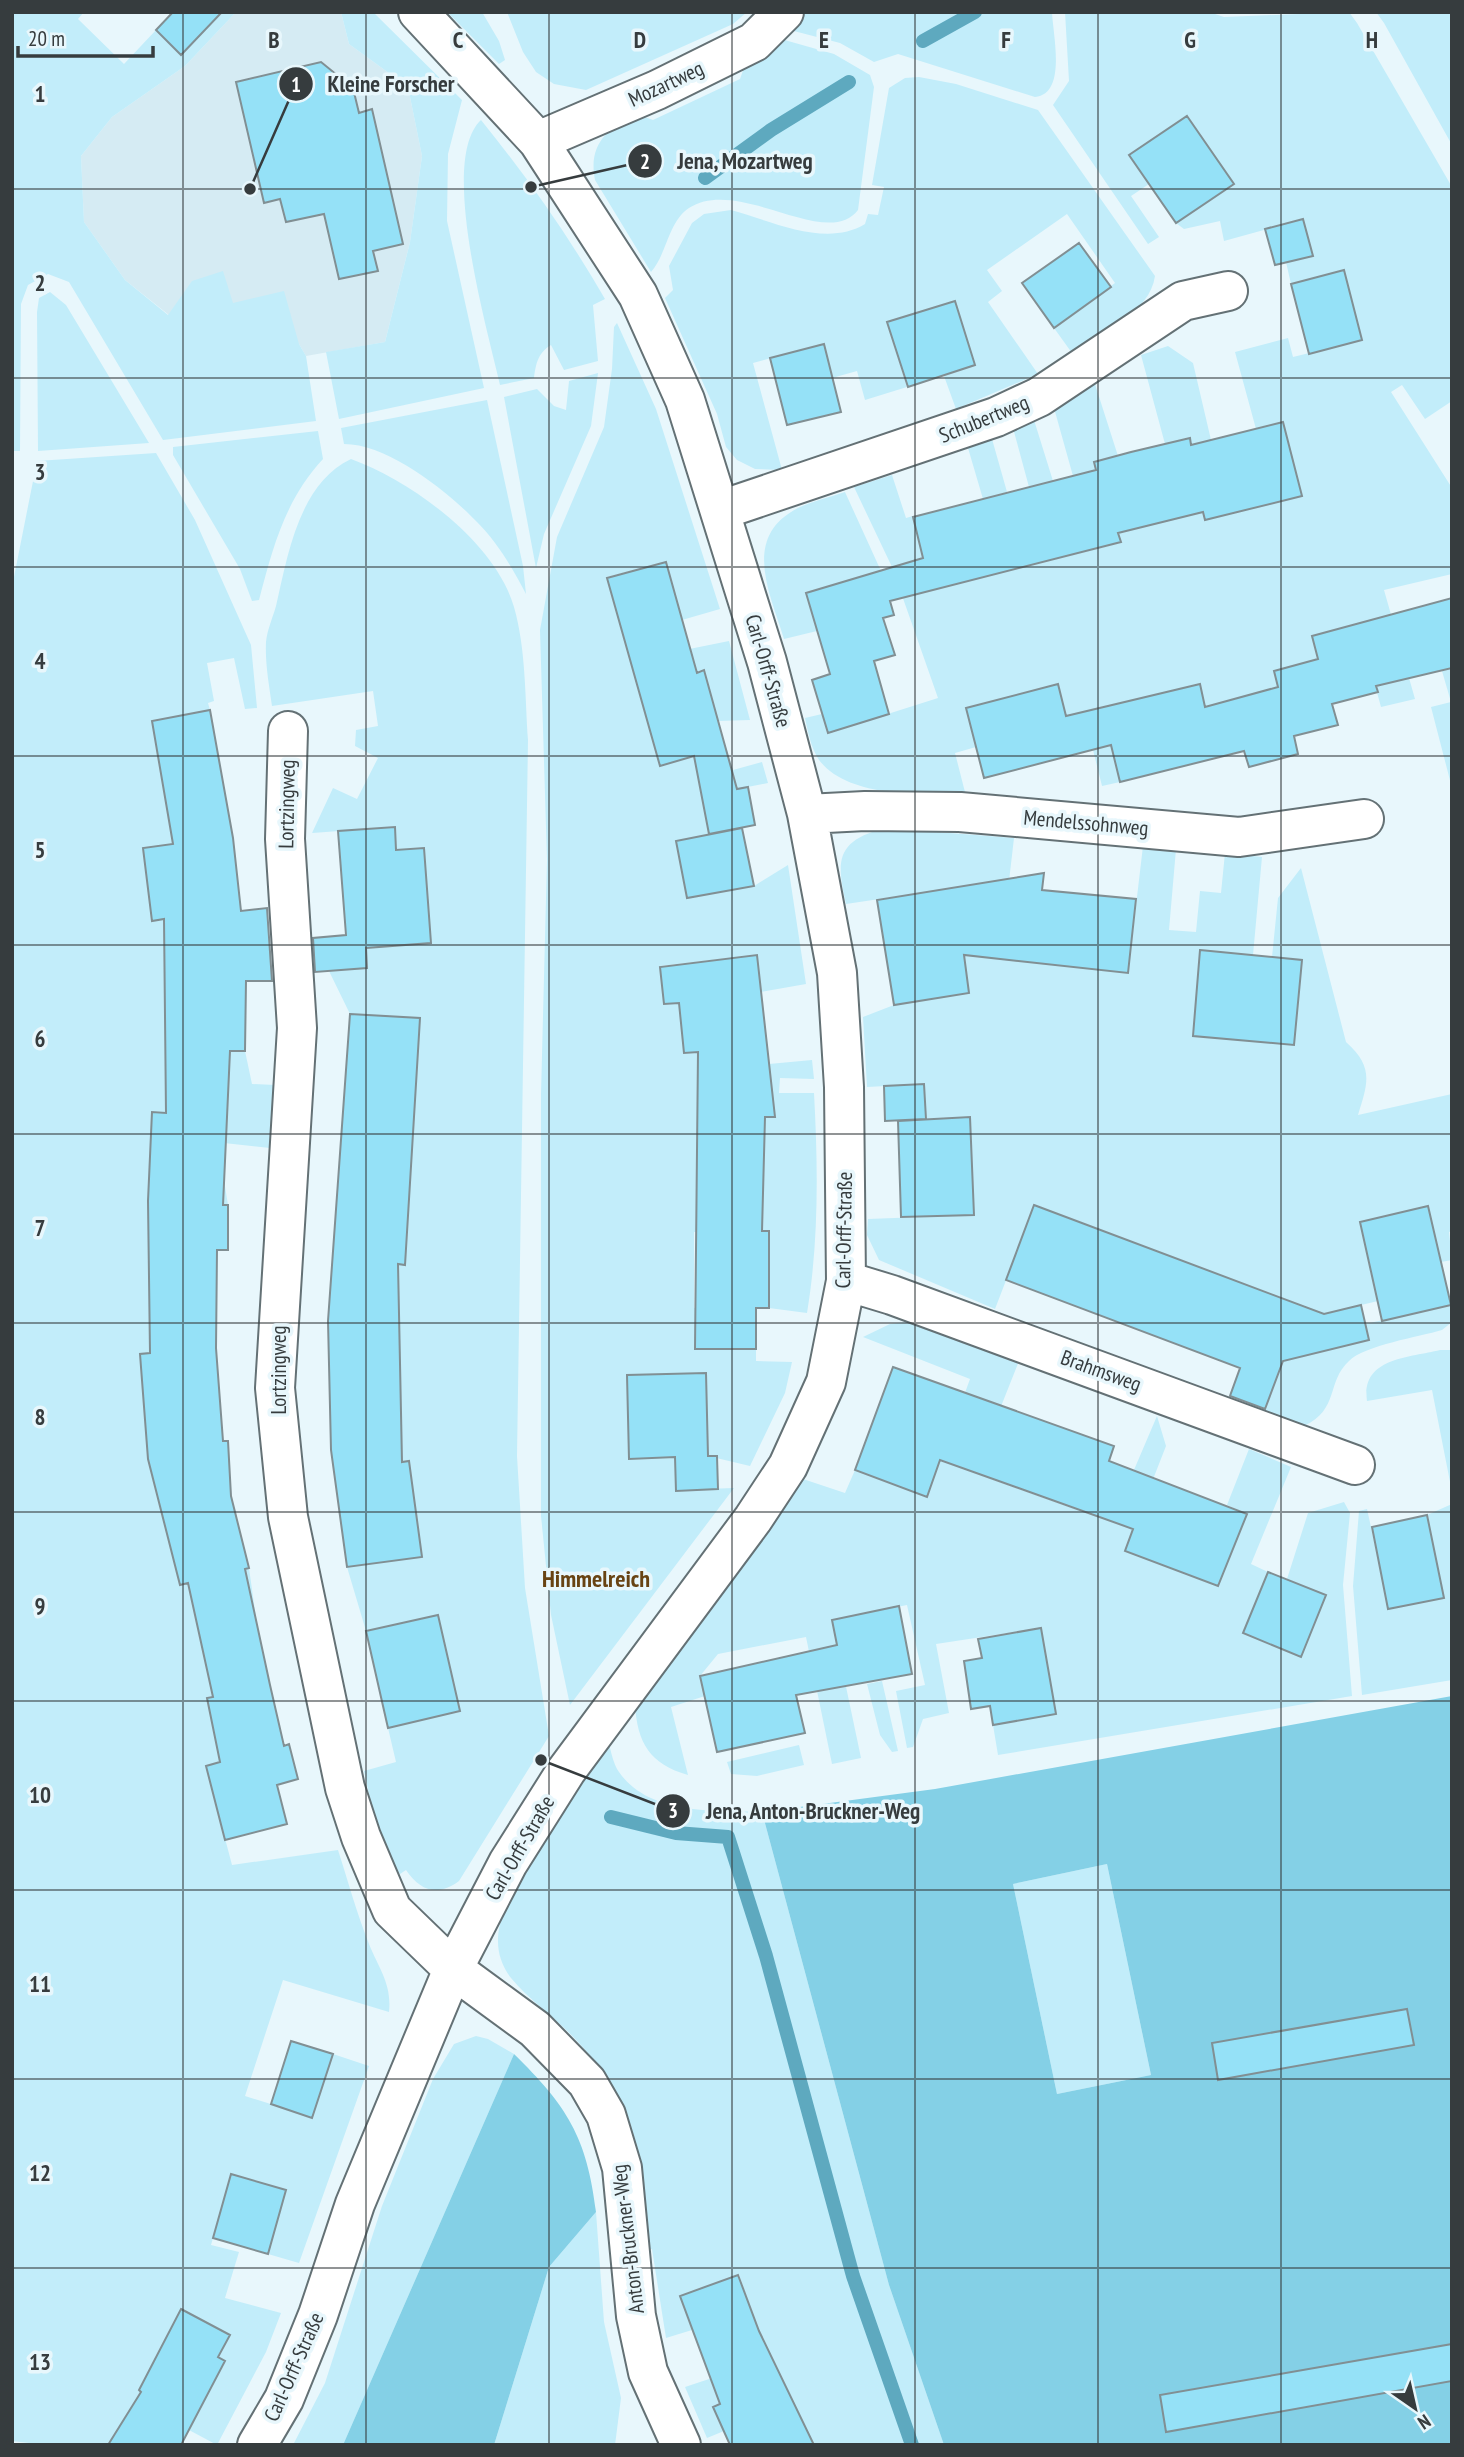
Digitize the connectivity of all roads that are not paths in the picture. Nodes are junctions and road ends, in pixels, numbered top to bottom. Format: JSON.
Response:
{"nodes":[{"id":1,"x":418,"y":12,"type":"edge"},
{"id":2,"x":784,"y":12,"type":"edge"},
{"id":3,"x":538,"y":141,"type":"junction"},
{"id":4,"x":1228,"y":290,"type":"dead end"},
{"id":5,"x":721,"y":510,"type":"junction"},
{"id":6,"x":288,"y":731,"type":"dead end"},
{"id":7,"x":807,"y":814,"type":"junction"},
{"id":8,"x":1364,"y":819,"type":"dead end"},
{"id":9,"x":846,"y":1281,"type":"junction"},
{"id":10,"x":1355,"y":1465,"type":"dead end"},
{"id":11,"x":453,"y":1969,"type":"junction"},
{"id":12,"x":676,"y":2442,"type":"edge"},
{"id":13,"x":257,"y":2445,"type":"edge"}],
"edges":[{"from":1,"to":3,"type":"street","name":"Carl-Orff-Straße"},
{"from":2,"to":3,"type":"street","name":"Mozartweg"},
{"from":3,"to":5,"type":"street","name":"Carl-Orff-Straße"},
{"from":4,"to":5,"type":"street","name":"Schubertweg"},
{"from":5,"to":7,"type":"street","name":"Carl-Orff-Straße"},
{"from":6,"to":11,"type":"street","name":"Lortzingweg"},
{"from":7,"to":8,"type":"street","name":"Mendelssohnweg"},
{"from":7,"to":9,"type":"street","name":"Carl-Orff-Straße"},
{"from":9,"to":10,"type":"street","name":"Brahmsweg"},
{"from":9,"to":11,"type":"street","name":"Carl-Orff-Straße"},
{"from":11,"to":12,"type":"street","name":"Anton-Bruckner-Weg"},
{"from":11,"to":13,"type":"street","name":"Carl-Orff-Straße"}]}
